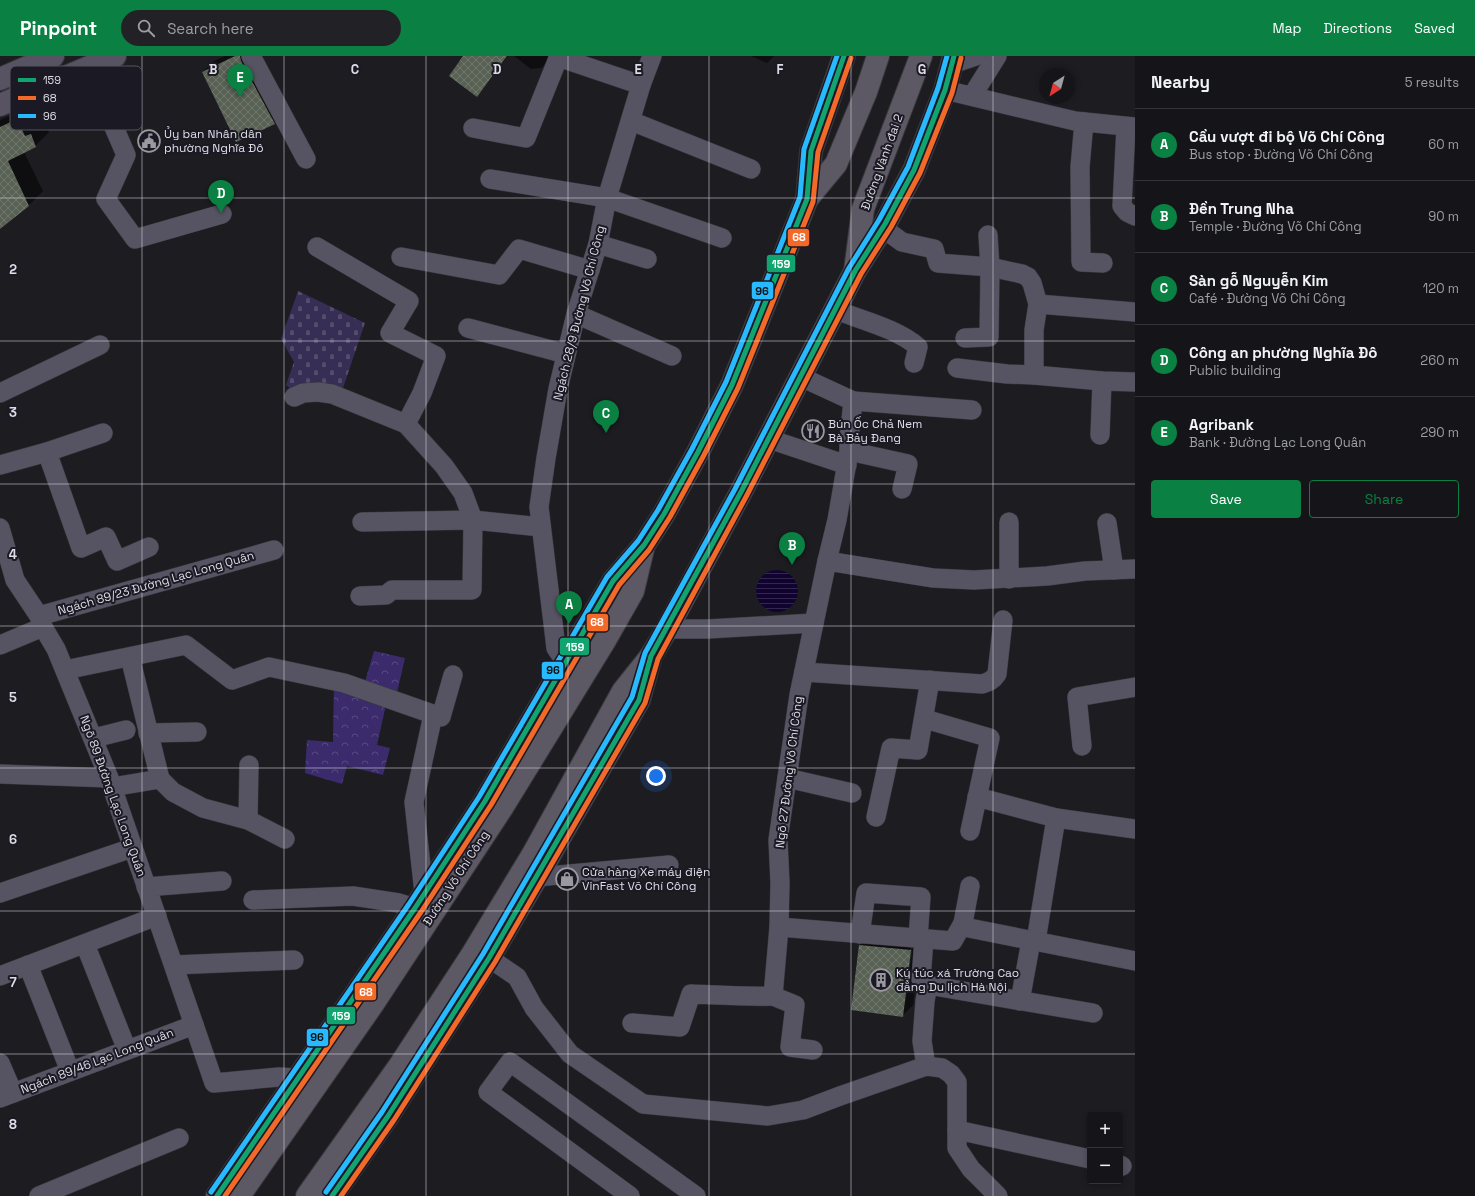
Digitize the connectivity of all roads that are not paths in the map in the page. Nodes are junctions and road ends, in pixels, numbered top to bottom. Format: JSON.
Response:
{"nodes":[{"id":1,"x":53,"y":56,"type":"edge"},
{"id":2,"x":115,"y":56,"type":"edge"},
{"id":3,"x":252,"y":56,"type":"edge"},
{"id":4,"x":652,"y":56,"type":"edge"},
{"id":5,"x":844,"y":56,"type":"edge"},
{"id":6,"x":878,"y":56,"type":"edge"},
{"id":7,"x":921,"y":56,"type":"edge"},
{"id":8,"x":976,"y":56,"type":"edge"},
{"id":9,"x":997,"y":56,"type":"edge"},
{"id":10,"x":559,"y":57,"type":"edge"},
{"id":11,"x":953,"y":60,"type":"edge"},
{"id":12,"x":30,"y":66,"type":"edge"},
{"id":13,"x":90,"y":66,"type":"edge"},
{"id":14,"x":10,"y":75,"type":"edge"},
{"id":15,"x":0,"y":79,"type":"edge"},
{"id":16,"x":641,"y":85,"type":"junction"},
{"id":17,"x":945,"y":90,"type":"junction"},
{"id":18,"x":972,"y":96,"type":"junction"},
{"id":19,"x":10,"y":101,"type":"edge"},
{"id":20,"x":0,"y":105,"type":"edge"},
{"id":21,"x":631,"y":121,"type":"junction"},
{"id":22,"x":1084,"y":122,"type":"junction"},
{"id":23,"x":1131,"y":127,"type":"edge"},
{"id":24,"x":473,"y":128,"type":"dead end"},
{"id":25,"x":115,"y":130,"type":"edge"},
{"id":26,"x":306,"y":159,"type":"dead end"},
{"id":27,"x":751,"y":169,"type":"dead end"},
{"id":28,"x":490,"y":179,"type":"dead end"},
{"id":29,"x":607,"y":198,"type":"junction"},
{"id":30,"x":807,"y":199,"type":"junction"},
{"id":31,"x":222,"y":214,"type":"dead end"},
{"id":32,"x":1135,"y":216,"type":"edge"},
{"id":33,"x":883,"y":228,"type":"junction"},
{"id":34,"x":988,"y":235,"type":"dead end"},
{"id":35,"x":722,"y":238,"type":"dead end"},
{"id":36,"x":598,"y":244,"type":"junction"},
{"id":37,"x":318,"y":247,"type":"dead end"},
{"id":38,"x":401,"y":258,"type":"dead end"},
{"id":39,"x":647,"y":259,"type":"dead end"},
{"id":40,"x":1103,"y":263,"type":"dead end"},
{"id":41,"x":990,"y":266,"type":"junction"},
{"id":42,"x":590,"y":270,"type":"junction"},
{"id":43,"x":855,"y":271,"type":"junction"},
{"id":44,"x":1038,"y":304,"type":"junction"},
{"id":45,"x":836,"y":310,"type":"junction"},
{"id":46,"x":1135,"y":312,"type":"edge"},
{"id":47,"x":576,"y":314,"type":"junction"},
{"id":48,"x":468,"y":328,"type":"dead end"},
{"id":49,"x":965,"y":338,"type":"dead end"},
{"id":50,"x":100,"y":345,"type":"dead end"},
{"id":51,"x":566,"y":354,"type":"junction"},
{"id":52,"x":672,"y":356,"type":"dead end"},
{"id":53,"x":914,"y":364,"type":"dead end"},
{"id":54,"x":957,"y":368,"type":"dead end"},
{"id":55,"x":1034,"y":375,"type":"junction"},
{"id":56,"x":801,"y":377,"type":"junction"},
{"id":57,"x":1102,"y":381,"type":"junction"},
{"id":58,"x":1135,"y":382,"type":"edge"},
{"id":59,"x":0,"y":393,"type":"edge"},
{"id":60,"x":294,"y":397,"type":"dead end"},
{"id":61,"x":854,"y":401,"type":"junction"},
{"id":62,"x":972,"y":410,"type":"dead end"},
{"id":63,"x":406,"y":424,"type":"junction"},
{"id":64,"x":102,"y":433,"type":"dead end"},
{"id":65,"x":1100,"y":435,"type":"dead end"},
{"id":66,"x":769,"y":439,"type":"junction"},
{"id":67,"x":47,"y":452,"type":"junction"},
{"id":68,"x":848,"y":458,"type":"junction"},
{"id":69,"x":0,"y":465,"type":"edge"},
{"id":70,"x":902,"y":489,"type":"dead end"},
{"id":71,"x":473,"y":520,"type":"junction"},
{"id":72,"x":362,"y":522,"type":"dead end"},
{"id":73,"x":1010,"y":522,"type":"dead end"},
{"id":74,"x":1107,"y":523,"type":"dead end"},
{"id":75,"x":541,"y":527,"type":"junction"},
{"id":76,"x":0,"y":528,"type":"edge"},
{"id":77,"x":644,"y":545,"type":"junction"},
{"id":78,"x":149,"y":547,"type":"dead end"},
{"id":79,"x":274,"y":550,"type":"dead end"},
{"id":80,"x":827,"y":561,"type":"junction"},
{"id":81,"x":1135,"y":569,"type":"edge"},
{"id":82,"x":1114,"y":570,"type":"junction"},
{"id":83,"x":1010,"y":579,"type":"junction"},
{"id":84,"x":360,"y":596,"type":"dead end"},
{"id":85,"x":1003,"y":620,"type":"dead end"},
{"id":86,"x":41,"y":622,"type":"junction"},
{"id":87,"x":814,"y":624,"type":"junction"},
{"id":88,"x":666,"y":629,"type":"junction"},
{"id":89,"x":0,"y":645,"type":"edge"},
{"id":90,"x":561,"y":656,"type":"junction"},
{"id":91,"x":651,"y":656,"type":"junction"},
{"id":92,"x":130,"y":657,"type":"junction"},
{"id":93,"x":65,"y":670,"type":"junction"},
{"id":94,"x":804,"y":672,"type":"junction"},
{"id":95,"x":453,"y":675,"type":"dead end"},
{"id":96,"x":930,"y":680,"type":"junction"},
{"id":97,"x":1135,"y":687,"type":"edge"},
{"id":98,"x":433,"y":714,"type":"junction"},
{"id":99,"x":925,"y":718,"type":"junction"},
{"id":100,"x":126,"y":730,"type":"dead end"},
{"id":101,"x":197,"y":732,"type":"dead end"},
{"id":102,"x":148,"y":733,"type":"junction"},
{"id":103,"x":94,"y":738,"type":"junction"},
{"id":104,"x":1082,"y":746,"type":"dead end"},
{"id":105,"x":250,"y":765,"type":"dead end"},
{"id":106,"x":0,"y":774,"type":"edge"},
{"id":107,"x":787,"y":778,"type":"junction"},
{"id":108,"x":160,"y":779,"type":"junction"},
{"id":109,"x":111,"y":783,"type":"junction"},
{"id":110,"x":852,"y":793,"type":"dead end"},
{"id":111,"x":977,"y":797,"type":"junction"},
{"id":112,"x":876,"y":817,"type":"dead end"},
{"id":113,"x":1056,"y":818,"type":"junction"},
{"id":114,"x":248,"y":820,"type":"junction"},
{"id":115,"x":1135,"y":829,"type":"edge"},
{"id":116,"x":970,"y":831,"type":"dead end"},
{"id":117,"x":285,"y":839,"type":"dead end"},
{"id":118,"x":132,"y":848,"type":"junction"},
{"id":119,"x":669,"y":865,"type":"dead end"},
{"id":120,"x":537,"y":877,"type":"junction"},
{"id":121,"x":222,"y":881,"type":"dead end"},
{"id":122,"x":970,"y":886,"type":"dead end"},
{"id":123,"x":146,"y":887,"type":"junction"},
{"id":124,"x":0,"y":893,"type":"edge"},
{"id":125,"x":253,"y":900,"type":"dead end"},
{"id":126,"x":420,"y":900,"type":"junction"},
{"id":127,"x":157,"y":916,"type":"junction"},
{"id":128,"x":963,"y":923,"type":"junction"},
{"id":129,"x":779,"y":927,"type":"junction"},
{"id":130,"x":860,"y":934,"type":"junction"},
{"id":131,"x":921,"y":938,"type":"junction"},
{"id":132,"x":1034,"y":941,"type":"junction"},
{"id":133,"x":86,"y":944,"type":"junction"},
{"id":134,"x":489,"y":958,"type":"junction"},
{"id":135,"x":294,"y":960,"type":"dead end"},
{"id":136,"x":1135,"y":961,"type":"edge"},
{"id":137,"x":28,"y":965,"type":"junction"},
{"id":138,"x":174,"y":965,"type":"junction"},
{"id":139,"x":0,"y":976,"type":"edge"},
{"id":140,"x":928,"y":985,"type":"junction"},
{"id":141,"x":773,"y":996,"type":"junction"},
{"id":142,"x":1020,"y":1001,"type":"junction"},
{"id":143,"x":1093,"y":1013,"type":"dead end"},
{"id":144,"x":632,"y":1023,"type":"dead end"},
{"id":145,"x":194,"y":1025,"type":"junction"},
{"id":146,"x":127,"y":1050,"type":"junction"},
{"id":147,"x":813,"y":1050,"type":"dead end"},
{"id":148,"x":0,"y":1063,"type":"edge"},
{"id":149,"x":926,"y":1066,"type":"junction"},
{"id":150,"x":70,"y":1071,"type":"junction"},
{"id":151,"x":298,"y":1078,"type":"junction"},
{"id":152,"x":6,"y":1096,"type":"edge"},
{"id":153,"x":957,"y":1130,"type":"junction"},
{"id":154,"x":179,"y":1138,"type":"dead end"},
{"id":155,"x":1087,"y":1158,"type":"edge"},
{"id":156,"x":39,"y":1196,"type":"edge"},
{"id":157,"x":216,"y":1196,"type":"edge"},
{"id":158,"x":239,"y":1196,"type":"edge"},
{"id":159,"x":307,"y":1196,"type":"edge"},
{"id":160,"x":332,"y":1196,"type":"edge"},
{"id":161,"x":630,"y":1196,"type":"edge"},
{"id":162,"x":696,"y":1196,"type":"edge"},
{"id":163,"x":998,"y":1196,"type":"edge"}],
"edges":[{"from":1,"to":12,"type":"main road"},
{"from":2,"to":13,"type":"main road"},
{"from":3,"to":26,"type":"street"},
{"from":4,"to":16,"type":"street","name":"Ngách 28/9 Đường Võ Chí Công"},
{"from":5,"to":30,"type":"main road"},
{"from":6,"to":30,"type":"highway"},
{"from":7,"to":43,"type":"highway","name":"Đường Vành đai 2"},
{"from":8,"to":11,"type":"street"},
{"from":9,"to":18,"type":"street"},
{"from":10,"to":16,"type":"street"},
{"from":10,"to":24,"type":"street"},
{"from":11,"to":17,"type":"main road"},
{"from":14,"to":15,"type":"main road"},
{"from":16,"to":21,"type":"street","name":"Ngách 28/9 Đường Võ Chí Công"},
{"from":17,"to":18,"type":"street"},
{"from":17,"to":33,"type":"main road"},
{"from":18,"to":22,"type":"street"},
{"from":19,"to":20,"type":"main road"},
{"from":21,"to":27,"type":"street"},
{"from":21,"to":29,"type":"street","name":"Ngách 28/9 Đường Võ Chí Công"},
{"from":22,"to":23,"type":"street"},
{"from":22,"to":40,"type":"street"},
{"from":23,"to":32,"type":"street"},
{"from":25,"to":31,"type":"street"},
{"from":28,"to":29,"type":"street"},
{"from":29,"to":35,"type":"street"},
{"from":29,"to":36,"type":"street","name":"Ngách 28/9 Đường Võ Chí Công"},
{"from":30,"to":77,"type":"highway","name":"Đường Võ Chí Công"},
{"from":33,"to":41,"type":"street"},
{"from":33,"to":43,"type":"main road"},
{"from":34,"to":41,"type":"street"},
{"from":36,"to":39,"type":"street"},
{"from":36,"to":42,"type":"street","name":"Ngách 28/9 Đường Võ Chí Công"},
{"from":37,"to":63,"type":"street"},
{"from":38,"to":42,"type":"street"},
{"from":41,"to":44,"type":"street"},
{"from":41,"to":49,"type":"street"},
{"from":42,"to":47,"type":"street","name":"Ngách 28/9 Đường Võ Chí Công"},
{"from":43,"to":45,"type":"highway"},
{"from":44,"to":46,"type":"street"},
{"from":44,"to":55,"type":"street"},
{"from":45,"to":53,"type":"street"},
{"from":45,"to":56,"type":"highway"},
{"from":47,"to":51,"type":"street","name":"Ngách 28/9 Đường Võ Chí Công"},
{"from":47,"to":52,"type":"street"},
{"from":48,"to":51,"type":"street"},
{"from":50,"to":59,"type":"street"},
{"from":51,"to":75,"type":"street","name":"Ngách 28/9 Đường Võ Chí Công"},
{"from":54,"to":55,"type":"street"},
{"from":55,"to":57,"type":"street"},
{"from":56,"to":61,"type":"street"},
{"from":56,"to":66,"type":"highway"},
{"from":57,"to":58,"type":"street"},
{"from":57,"to":65,"type":"street"},
{"from":60,"to":63,"type":"street"},
{"from":61,"to":62,"type":"street"},
{"from":61,"to":68,"type":"street"},
{"from":63,"to":71,"type":"street"},
{"from":64,"to":67,"type":"street"},
{"from":66,"to":68,"type":"street"},
{"from":66,"to":88,"type":"highway"},
{"from":67,"to":69,"type":"street"},
{"from":67,"to":78,"type":"street"},
{"from":68,"to":70,"type":"street"},
{"from":68,"to":80,"type":"street"},
{"from":71,"to":72,"type":"street"},
{"from":71,"to":75,"type":"street"},
{"from":71,"to":84,"type":"street"},
{"from":73,"to":83,"type":"street"},
{"from":74,"to":82,"type":"street"},
{"from":75,"to":90,"type":"street","name":"Ngách 28/9 Đường Võ Chí Công"},
{"from":76,"to":86,"type":"street","name":"Ngõ 89 Đường Lạc Long Quân"},
{"from":77,"to":90,"type":"main road","name":"Đường Võ Chí Công"},
{"from":77,"to":158,"type":"highway","name":"Đường Võ Chí Công"},
{"from":79,"to":86,"type":"street","name":"Ngách 89/23 Đường Lạc Long Quân"},
{"from":80,"to":83,"type":"street"},
{"from":80,"to":87,"type":"street","name":"Ngõ 27 Đường Võ Chí Công"},
{"from":81,"to":82,"type":"street"},
{"from":82,"to":83,"type":"street"},
{"from":85,"to":96,"type":"street"},
{"from":86,"to":89,"type":"street","name":"Ngách 89/23 Đường Lạc Long Quân"},
{"from":86,"to":93,"type":"street","name":"Ngõ 89 Đường Lạc Long Quân"},
{"from":87,"to":88,"type":"street"},
{"from":87,"to":94,"type":"street","name":"Ngõ 27 Đường Võ Chí Công"},
{"from":88,"to":91,"type":"highway"},
{"from":90,"to":126,"type":"main road","name":"Đường Võ Chí Công"},
{"from":91,"to":120,"type":"main road"},
{"from":91,"to":159,"type":"highway"},
{"from":92,"to":93,"type":"street"},
{"from":92,"to":98,"type":"street"},
{"from":92,"to":102,"type":"street"},
{"from":93,"to":103,"type":"street","name":"Ngõ 89 Đường Lạc Long Quân"},
{"from":94,"to":96,"type":"street"},
{"from":94,"to":107,"type":"street","name":"Ngõ 27 Đường Võ Chí Công"},
{"from":95,"to":98,"type":"street"},
{"from":96,"to":99,"type":"street"},
{"from":97,"to":104,"type":"street"},
{"from":98,"to":126,"type":"street"},
{"from":99,"to":111,"type":"street"},
{"from":99,"to":112,"type":"street"},
{"from":100,"to":103,"type":"street"},
{"from":101,"to":102,"type":"street"},
{"from":102,"to":108,"type":"street"},
{"from":103,"to":109,"type":"street","name":"Ngõ 89 Đường Lạc Long Quân"},
{"from":105,"to":114,"type":"street"},
{"from":106,"to":109,"type":"street"},
{"from":107,"to":110,"type":"street"},
{"from":107,"to":129,"type":"street","name":"Ngõ 27 Đường Võ Chí Công"},
{"from":108,"to":109,"type":"street"},
{"from":108,"to":114,"type":"street"},
{"from":109,"to":118,"type":"street","name":"Ngõ 89 Đường Lạc Long Quân"},
{"from":111,"to":113,"type":"street"},
{"from":111,"to":116,"type":"street"},
{"from":113,"to":115,"type":"street"},
{"from":113,"to":132,"type":"street"},
{"from":114,"to":117,"type":"street"},
{"from":118,"to":123,"type":"street","name":"Ngõ 89 Đường Lạc Long Quân"},
{"from":118,"to":124,"type":"street"},
{"from":119,"to":120,"type":"street"},
{"from":120,"to":134,"type":"main road"},
{"from":121,"to":123,"type":"street"},
{"from":122,"to":128,"type":"street"},
{"from":123,"to":127,"type":"street","name":"Ngõ 89 Đường Lạc Long Quân"},
{"from":125,"to":126,"type":"street"},
{"from":126,"to":151,"type":"main road","name":"Đường Võ Chí Công"},
{"from":127,"to":133,"type":"street"},
{"from":127,"to":138,"type":"street","name":"Ngõ 89 Đường Lạc Long Quân"},
{"from":128,"to":131,"type":"street"},
{"from":128,"to":132,"type":"street"},
{"from":129,"to":130,"type":"street"},
{"from":129,"to":141,"type":"street","name":"Ngõ 27 Đường Võ Chí Công"},
{"from":130,"to":131,"type":"street"},
{"from":130,"to":131,"type":"street"},
{"from":131,"to":140,"type":"street"},
{"from":132,"to":136,"type":"street"},
{"from":132,"to":142,"type":"street"},
{"from":133,"to":137,"type":"street"},
{"from":133,"to":146,"type":"street"},
{"from":134,"to":149,"type":"street"},
{"from":134,"to":160,"type":"main road"},
{"from":135,"to":138,"type":"street"},
{"from":137,"to":139,"type":"street"},
{"from":137,"to":150,"type":"street"},
{"from":138,"to":145,"type":"street","name":"Ngõ 89 Đường Lạc Long Quân"},
{"from":140,"to":142,"type":"street"},
{"from":140,"to":149,"type":"street"},
{"from":141,"to":144,"type":"street"},
{"from":141,"to":147,"type":"street"},
{"from":142,"to":143,"type":"street"},
{"from":145,"to":146,"type":"street","name":"Ngách 89/46 Lạc Long Quân"},
{"from":145,"to":151,"type":"street","name":"Ngõ 89 Đường Lạc Long Quân"},
{"from":146,"to":150,"type":"street","name":"Ngách 89/46 Lạc Long Quân"},
{"from":148,"to":152,"type":"street"},
{"from":149,"to":153,"type":"street"},
{"from":150,"to":152,"type":"street","name":"Ngách 89/46 Lạc Long Quân"},
{"from":151,"to":157,"type":"main road","name":"Đường Võ Chí Công"},
{"from":153,"to":155,"type":"street"},
{"from":153,"to":163,"type":"street"},
{"from":154,"to":156,"type":"street"},
{"from":161,"to":162,"type":"street"}]}
